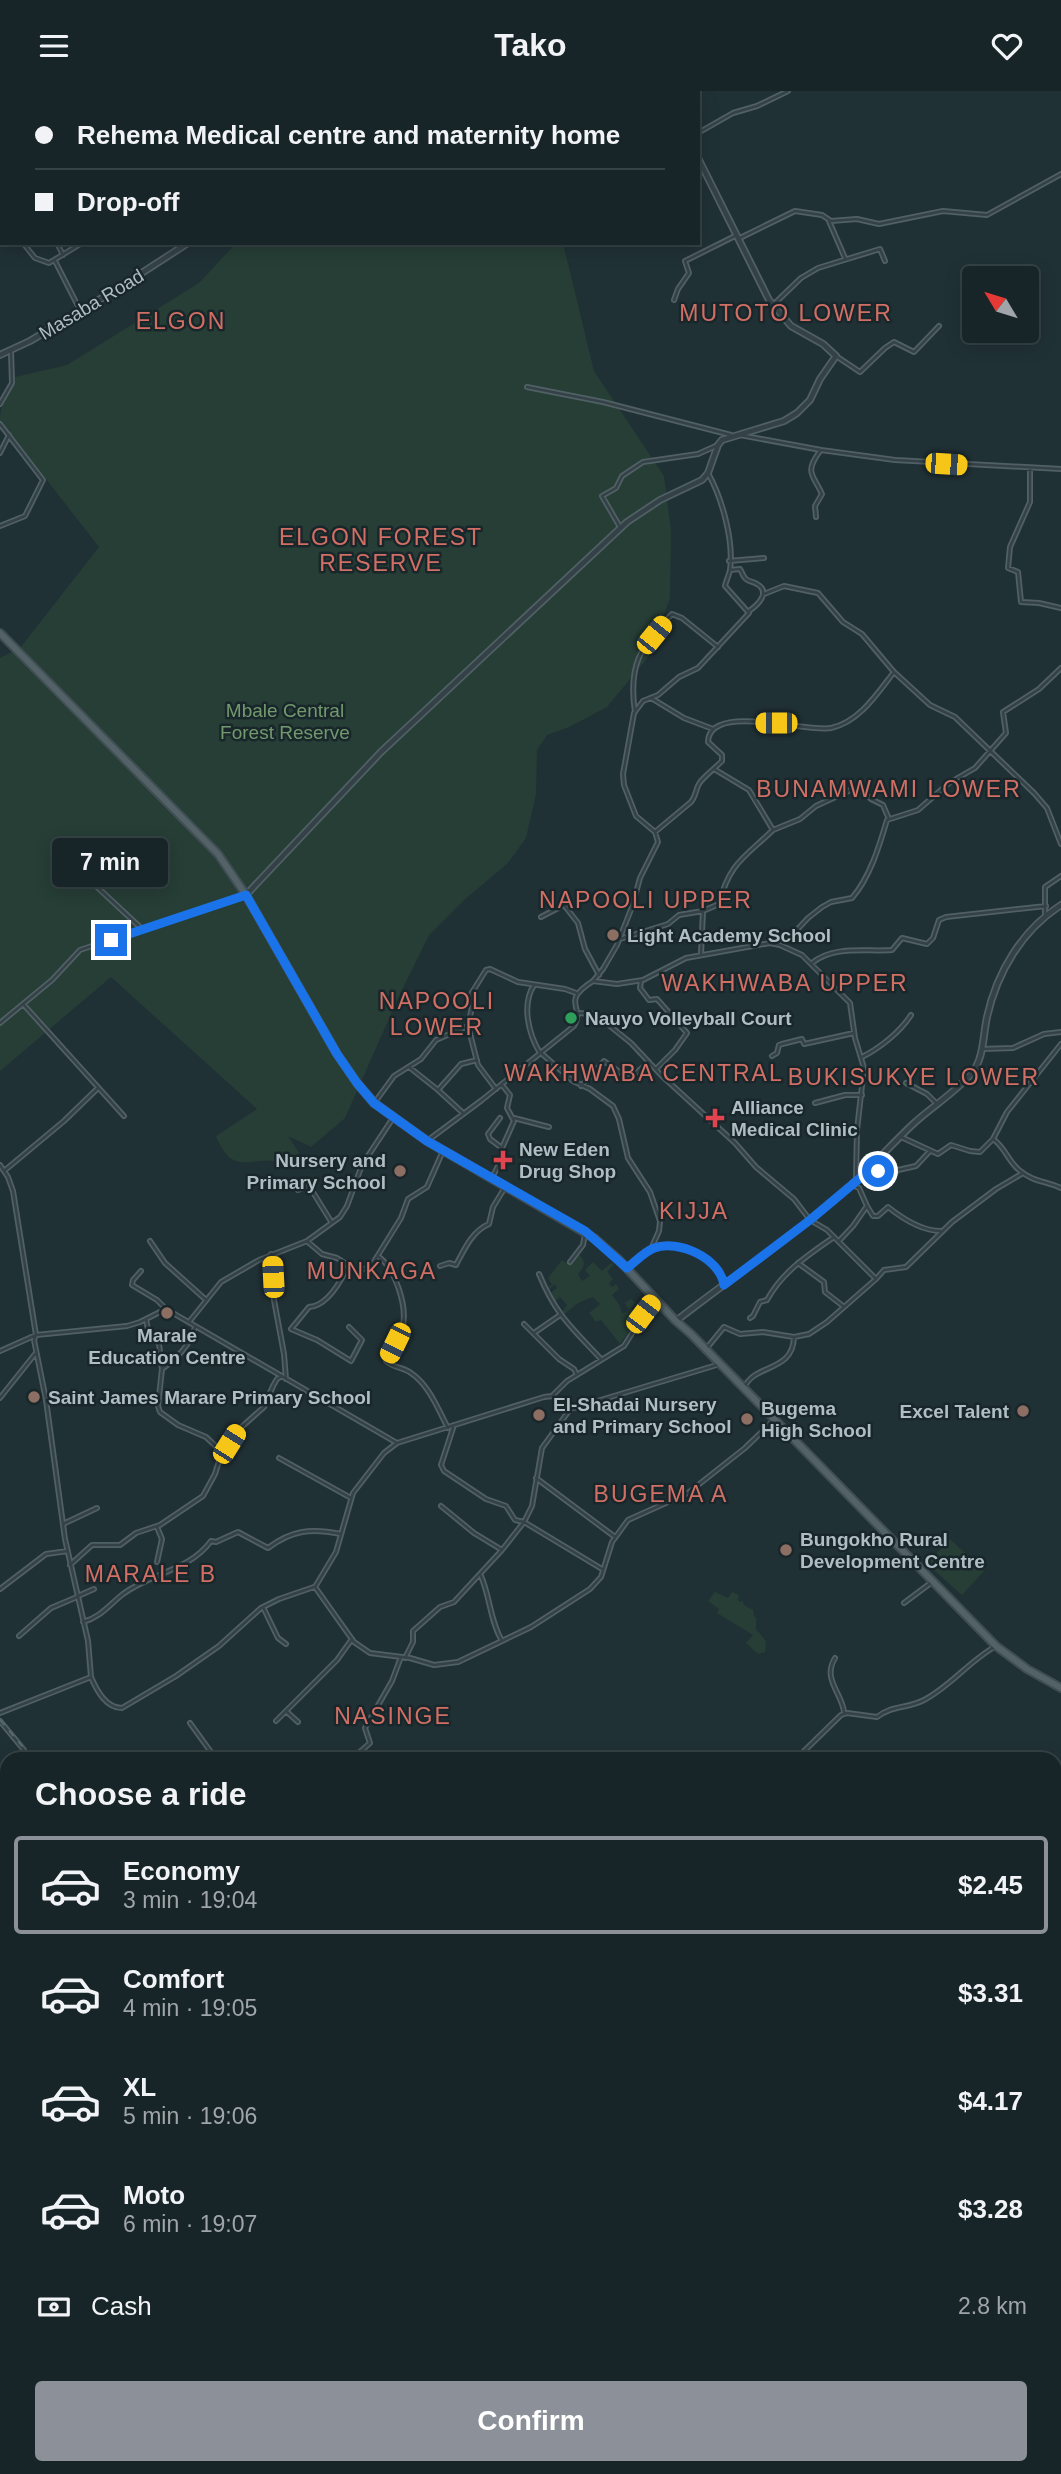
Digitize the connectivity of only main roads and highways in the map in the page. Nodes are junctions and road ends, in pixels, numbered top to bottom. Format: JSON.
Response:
{"nodes":[{"id":1,"x":0,"y":633,"type":"edge"},
{"id":2,"x":1061,"y":1688,"type":"edge"}],
"edges":[{"from":1,"to":2,"type":"main road"}]}
